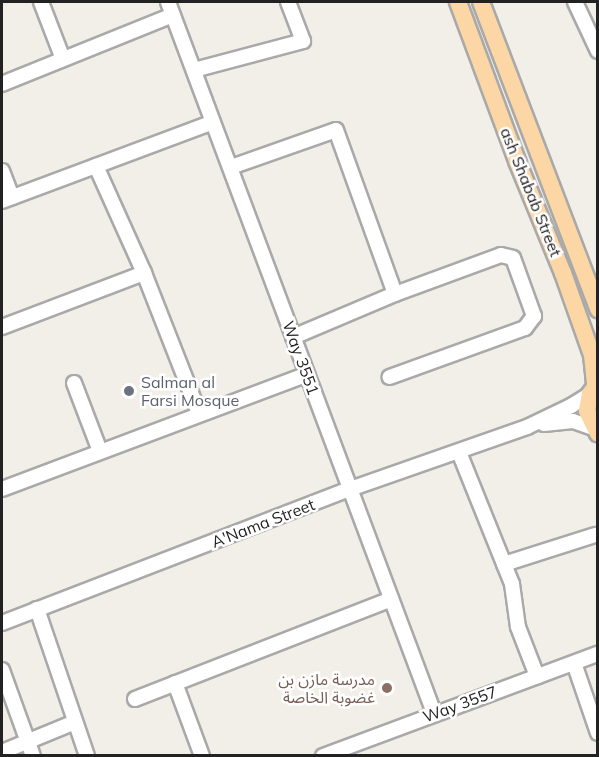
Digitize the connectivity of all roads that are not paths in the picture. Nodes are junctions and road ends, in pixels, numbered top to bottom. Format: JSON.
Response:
{"nodes":[{"id":1,"x":41,"y":2,"type":"edge"},
{"id":2,"x":168,"y":2,"type":"edge"},
{"id":3,"x":288,"y":2,"type":"edge"},
{"id":4,"x":458,"y":2,"type":"edge"},
{"id":5,"x":481,"y":2,"type":"edge"},
{"id":6,"x":579,"y":4,"type":"edge"},
{"id":7,"x":173,"y":15,"type":"junction"},
{"id":8,"x":597,"y":51,"type":"edge"},
{"id":9,"x":63,"y":59,"type":"junction"},
{"id":10,"x":194,"y":70,"type":"junction"},
{"id":11,"x":2,"y":84,"type":"edge"},
{"id":12,"x":213,"y":122,"type":"junction"},
{"id":13,"x":96,"y":166,"type":"junction"},
{"id":14,"x":231,"y":167,"type":"junction"},
{"id":15,"x":2,"y":171,"type":"edge"},
{"id":16,"x":7,"y":199,"type":"edge"},
{"id":17,"x":144,"y":273,"type":"junction"},
{"id":18,"x":395,"y":294,"type":"junction"},
{"id":19,"x":597,"y":309,"type":"edge"},
{"id":20,"x":2,"y":327,"type":"edge"},
{"id":21,"x":294,"y":338,"type":"junction"},
{"id":22,"x":306,"y":375,"type":"junction"},
{"id":23,"x":390,"y":377,"type":"dead end"},
{"id":24,"x":75,"y":383,"type":"dead end"},
{"id":25,"x":594,"y":387,"type":"edge"},
{"id":26,"x":199,"y":413,"type":"junction"},
{"id":27,"x":527,"y":427,"type":"junction"},
{"id":28,"x":595,"y":431,"type":"edge"},
{"id":29,"x":100,"y":451,"type":"junction"},
{"id":30,"x":459,"y":452,"type":"junction"},
{"id":31,"x":2,"y":489,"type":"edge"},
{"id":32,"x":350,"y":489,"type":"junction"},
{"id":33,"x":595,"y":535,"type":"dead end"},
{"id":34,"x":504,"y":564,"type":"junction"},
{"id":35,"x":391,"y":598,"type":"junction"},
{"id":36,"x":37,"y":609,"type":"junction"},
{"id":37,"x":2,"y":622,"type":"edge"},
{"id":38,"x":597,"y":654,"type":"edge"},
{"id":39,"x":574,"y":663,"type":"junction"},
{"id":40,"x":2,"y":670,"type":"edge"},
{"id":41,"x":537,"y":676,"type":"junction"},
{"id":42,"x":176,"y":683,"type":"junction"},
{"id":43,"x":135,"y":699,"type":"dead end"},
{"id":44,"x":434,"y":714,"type":"junction"},
{"id":45,"x":75,"y":722,"type":"junction"},
{"id":46,"x":597,"y":733,"type":"edge"},
{"id":47,"x":28,"y":741,"type":"junction"},
{"id":48,"x":2,"y":752,"type":"edge"},
{"id":49,"x":33,"y":756,"type":"edge"},
{"id":50,"x":87,"y":756,"type":"edge"},
{"id":51,"x":201,"y":756,"type":"edge"},
{"id":52,"x":323,"y":756,"type":"edge"}],
"edges":[{"from":1,"to":9,"type":"street"},
{"from":2,"to":7,"type":"street","name":"Way 3551"},
{"from":3,"to":10,"type":"street"},
{"from":4,"to":25,"type":"main road","name":"ash Shabab Street"},
{"from":5,"to":19,"type":"main road","name":"ash Shabab Street"},
{"from":6,"to":8,"type":"street"},
{"from":7,"to":9,"type":"street"},
{"from":7,"to":10,"type":"street","name":"Way 3551"},
{"from":9,"to":11,"type":"street"},
{"from":10,"to":12,"type":"street","name":"Way 3551"},
{"from":12,"to":13,"type":"street"},
{"from":12,"to":14,"type":"street","name":"Way 3551"},
{"from":13,"to":16,"type":"street"},
{"from":13,"to":17,"type":"street"},
{"from":14,"to":18,"type":"street"},
{"from":14,"to":21,"type":"street","name":"Way 3551"},
{"from":15,"to":16,"type":"street"},
{"from":17,"to":20,"type":"street"},
{"from":17,"to":26,"type":"street"},
{"from":18,"to":21,"type":"street"},
{"from":18,"to":23,"type":"street"},
{"from":21,"to":22,"type":"street","name":"Way 3551"},
{"from":22,"to":26,"type":"street"},
{"from":22,"to":32,"type":"street","name":"Way 3551"},
{"from":24,"to":29,"type":"street"},
{"from":25,"to":27,"type":"street","name":"A'Nama Street"},
{"from":25,"to":28,"type":"main road","name":"ash Shabab Street"},
{"from":26,"to":29,"type":"street"},
{"from":27,"to":28,"type":"street","name":"A'Nama Street"},
{"from":27,"to":30,"type":"street","name":"A'Nama Street"},
{"from":29,"to":31,"type":"street"},
{"from":30,"to":32,"type":"street","name":"A'Nama Street"},
{"from":30,"to":34,"type":"street"},
{"from":32,"to":35,"type":"street","name":"Way 3551"},
{"from":32,"to":36,"type":"street","name":"A'Nama Street"},
{"from":33,"to":34,"type":"street"},
{"from":34,"to":41,"type":"street"},
{"from":35,"to":42,"type":"street"},
{"from":35,"to":44,"type":"street","name":"Way 3551"},
{"from":36,"to":37,"type":"street","name":"A'Nama Street"},
{"from":36,"to":45,"type":"street"},
{"from":38,"to":39,"type":"street","name":"Way 3557"},
{"from":39,"to":41,"type":"street","name":"Way 3557"},
{"from":39,"to":46,"type":"street"},
{"from":40,"to":47,"type":"street"},
{"from":41,"to":44,"type":"street","name":"Way 3557"},
{"from":42,"to":43,"type":"street"},
{"from":42,"to":51,"type":"street"},
{"from":44,"to":52,"type":"street","name":"Way 3557"},
{"from":45,"to":47,"type":"street"},
{"from":45,"to":50,"type":"street"},
{"from":47,"to":48,"type":"street"},
{"from":47,"to":49,"type":"street"}]}
